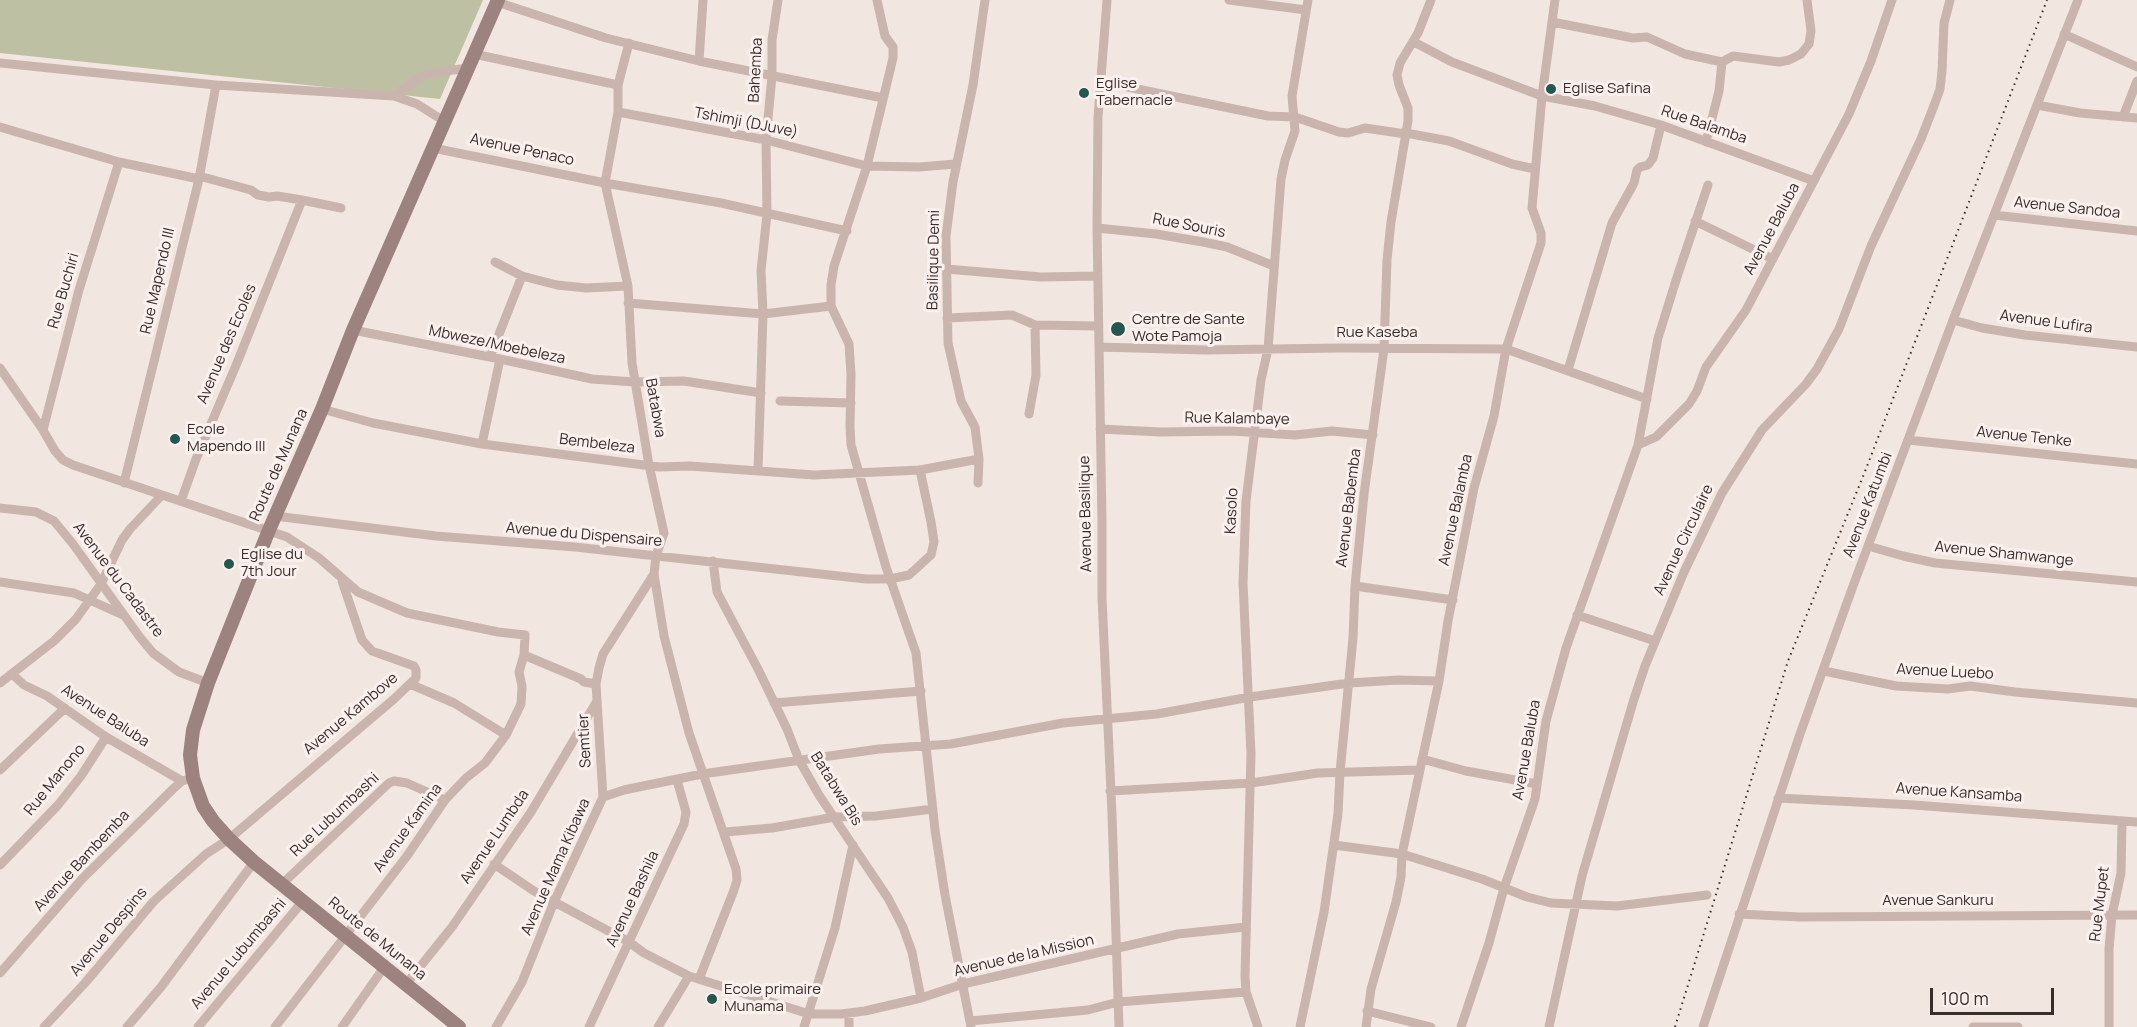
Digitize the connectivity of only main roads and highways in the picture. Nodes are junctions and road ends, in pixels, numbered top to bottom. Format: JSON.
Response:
{"nodes":[{"id":1,"x":498,"y":1,"type":"edge"},
{"id":2,"x":459,"y":1027,"type":"edge"}],
"edges":[{"from":1,"to":2,"type":"main road","name":"Route de Munana"}]}
